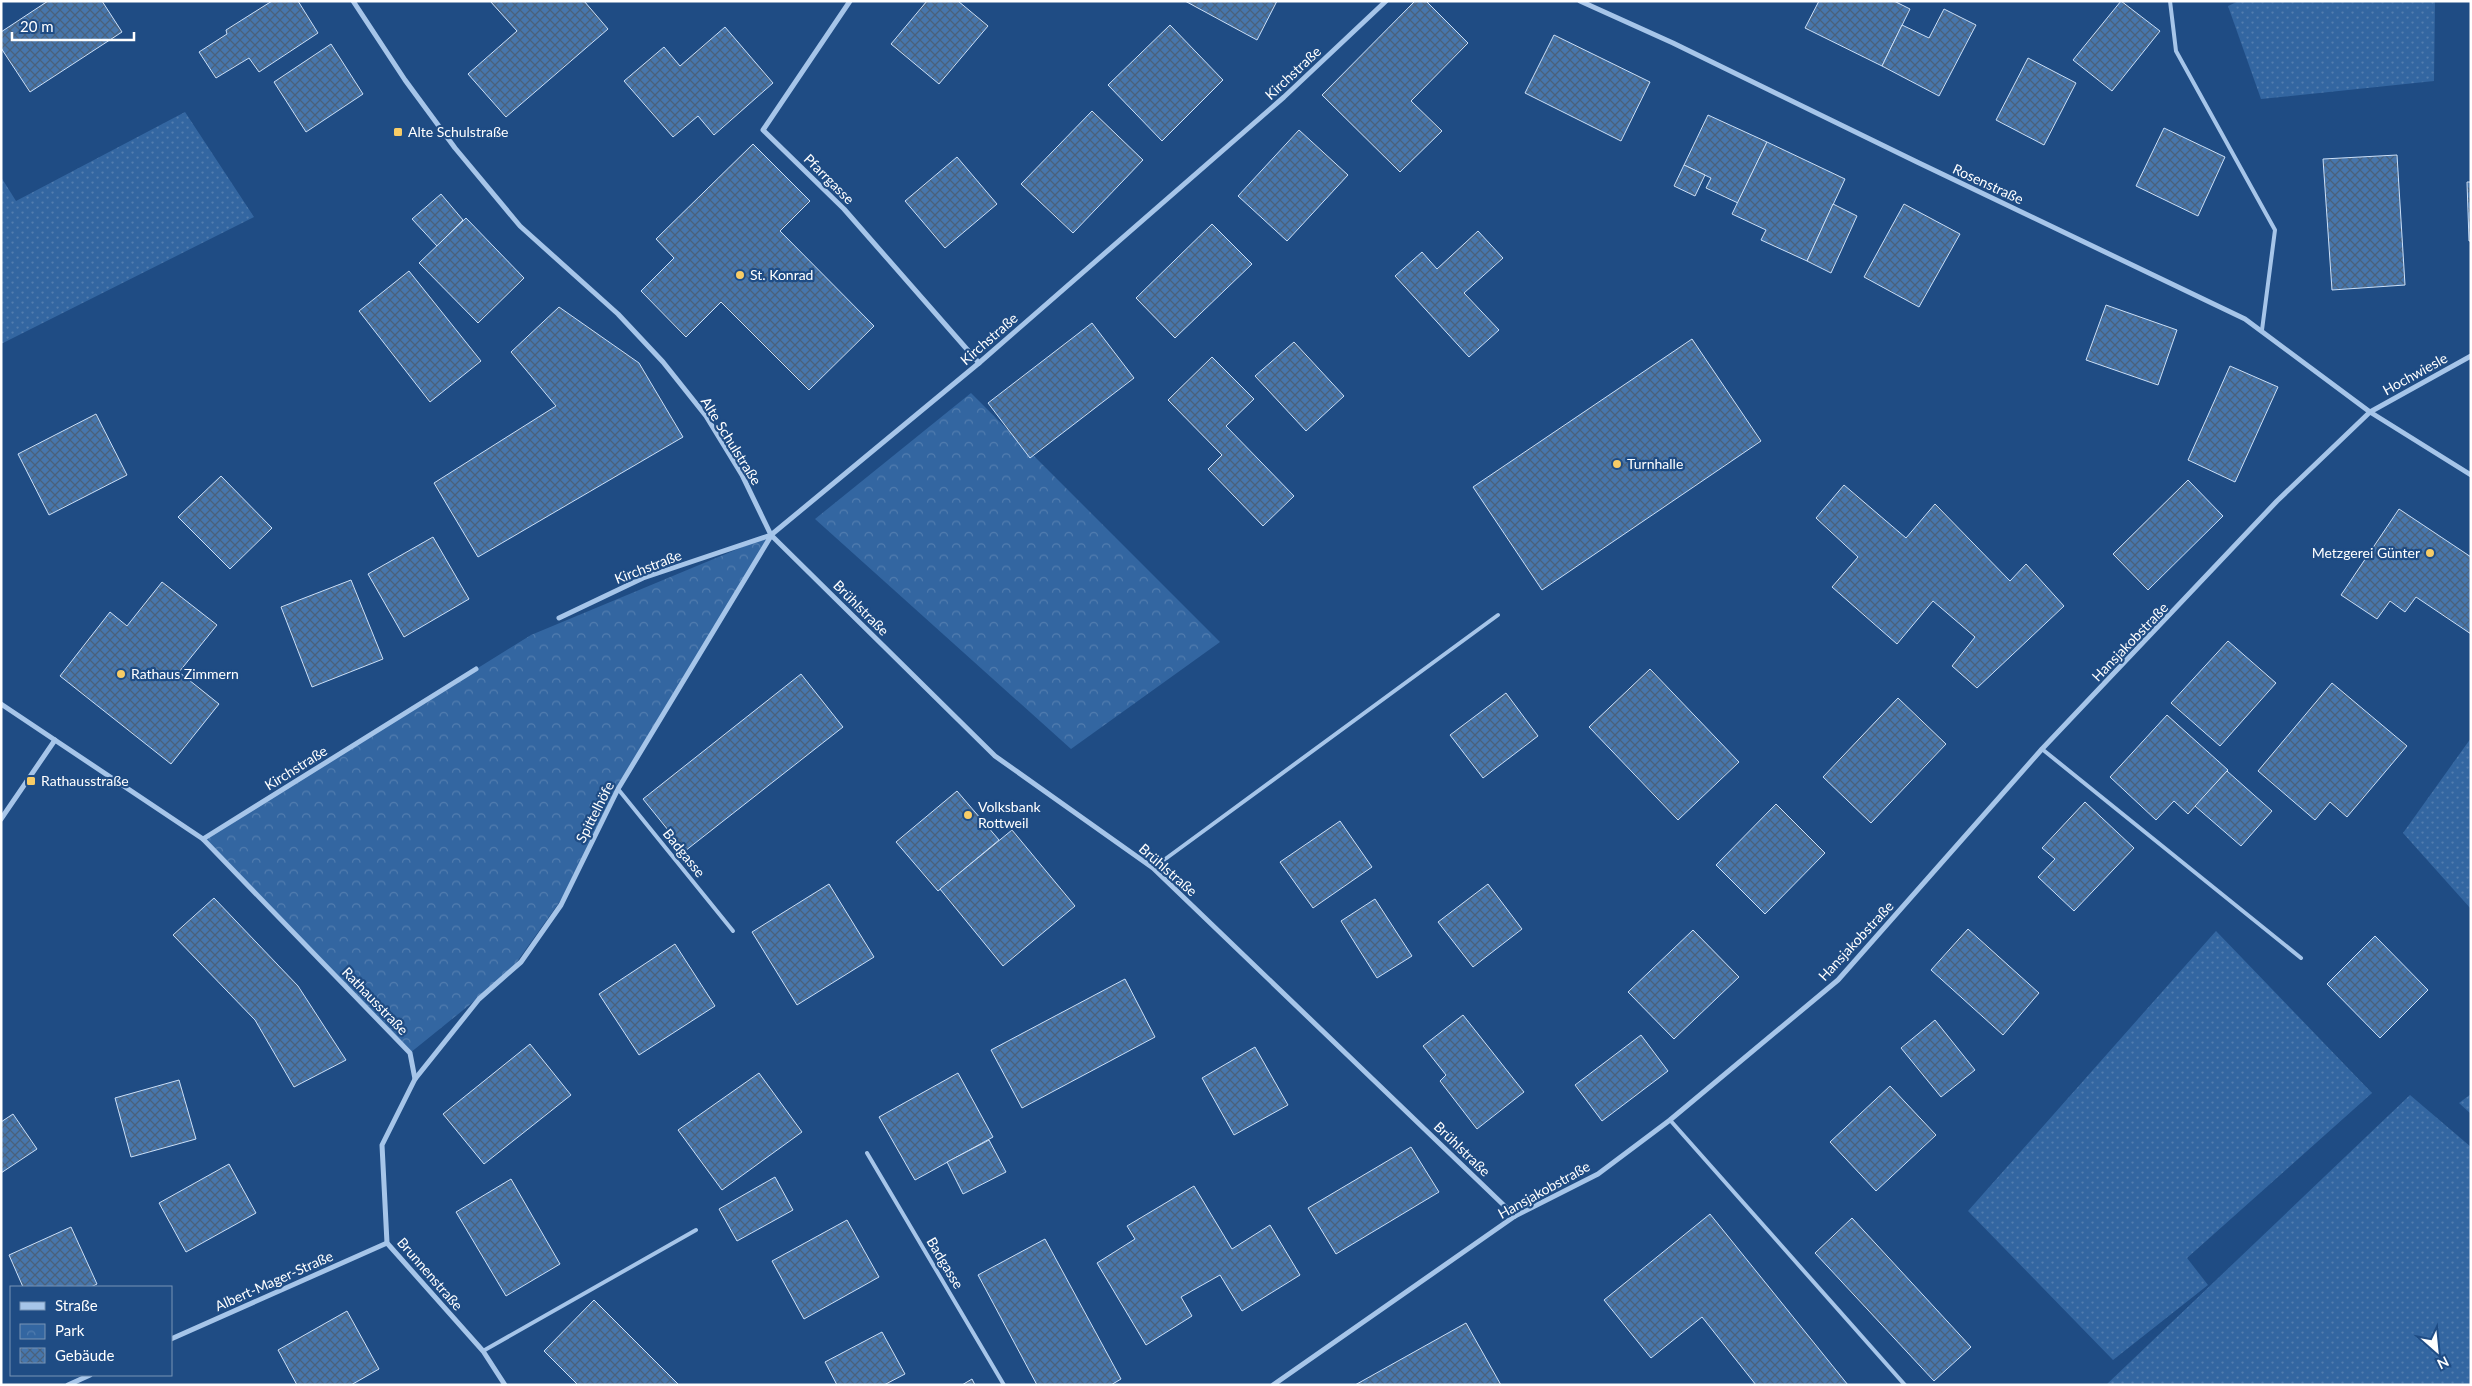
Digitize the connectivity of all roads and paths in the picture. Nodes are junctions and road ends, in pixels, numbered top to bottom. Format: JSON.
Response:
{"nodes":[{"id":1,"x":353,"y":1,"type":"edge"},
{"id":2,"x":850,"y":1,"type":"edge"},
{"id":3,"x":1386,"y":1,"type":"edge"},
{"id":4,"x":1580,"y":1,"type":"edge"},
{"id":5,"x":2170,"y":1,"type":"edge"},
{"id":6,"x":2262,"y":330,"type":"junction"},
{"id":7,"x":2471,"y":356,"type":"edge"},
{"id":8,"x":979,"y":363,"type":"junction"},
{"id":9,"x":2370,"y":412,"type":"junction"},
{"id":10,"x":2471,"y":475,"type":"edge"},
{"id":11,"x":771,"y":535,"type":"junction"},
{"id":12,"x":1498,"y":615,"type":"dead end"},
{"id":13,"x":559,"y":618,"type":"dead end"},
{"id":14,"x":476,"y":669,"type":"dead end"},
{"id":15,"x":1,"y":704,"type":"edge"},
{"id":16,"x":55,"y":740,"type":"junction"},
{"id":17,"x":2042,"y":749,"type":"junction"},
{"id":18,"x":618,"y":789,"type":"junction"},
{"id":19,"x":1,"y":820,"type":"edge"},
{"id":20,"x":203,"y":839,"type":"junction"},
{"id":21,"x":1153,"y":868,"type":"junction"},
{"id":22,"x":733,"y":930,"type":"dead end"},
{"id":23,"x":2301,"y":958,"type":"dead end"},
{"id":24,"x":415,"y":1080,"type":"junction"},
{"id":25,"x":1670,"y":1120,"type":"junction"},
{"id":26,"x":867,"y":1153,"type":"dead end"},
{"id":27,"x":1515,"y":1216,"type":"junction"},
{"id":28,"x":696,"y":1230,"type":"dead end"},
{"id":29,"x":387,"y":1243,"type":"junction"},
{"id":30,"x":172,"y":1339,"type":"edge"},
{"id":31,"x":483,"y":1351,"type":"junction"},
{"id":32,"x":88,"y":1376,"type":"edge"},
{"id":33,"x":68,"y":1385,"type":"edge"},
{"id":34,"x":505,"y":1385,"type":"edge"},
{"id":35,"x":1004,"y":1385,"type":"edge"},
{"id":36,"x":1273,"y":1385,"type":"edge"},
{"id":37,"x":1905,"y":1385,"type":"edge"}],
"edges":[{"from":1,"to":11,"type":"street","name":"Alte Schulstraße"},
{"from":2,"to":8,"type":"street","name":"Pfarrgasse"},
{"from":3,"to":8,"type":"street","name":"Kirchstraße"},
{"from":4,"to":6,"type":"street","name":"Rosenstraße"},
{"from":5,"to":6,"type":"lane"},
{"from":6,"to":9,"type":"street","name":"Rosenstraße"},
{"from":7,"to":9,"type":"street","name":"Hochwiesle"},
{"from":8,"to":11,"type":"street","name":"Kirchstraße"},
{"from":9,"to":10,"type":"street","name":"Rosenstraße"},
{"from":9,"to":17,"type":"street","name":"Hansjakobstraße"},
{"from":11,"to":13,"type":"street","name":"Kirchstraße"},
{"from":11,"to":18,"type":"street","name":"Spittelhöfe"},
{"from":11,"to":21,"type":"street","name":"Brühlstraße"},
{"from":12,"to":21,"type":"lane"},
{"from":14,"to":20,"type":"street","name":"Kirchstraße"},
{"from":15,"to":16,"type":"street","name":"Rathausstraße"},
{"from":16,"to":19,"type":"street"},
{"from":16,"to":20,"type":"street","name":"Rathausstraße"},
{"from":17,"to":23,"type":"lane"},
{"from":17,"to":25,"type":"street","name":"Hansjakobstraße"},
{"from":18,"to":22,"type":"lane","name":"Badgasse"},
{"from":18,"to":24,"type":"street","name":"Spittelhöfe"},
{"from":20,"to":24,"type":"street","name":"Rathausstraße"},
{"from":21,"to":27,"type":"street","name":"Brühlstraße"},
{"from":24,"to":29,"type":"street","name":"Brunnenstraße"},
{"from":25,"to":27,"type":"street","name":"Hansjakobstraße"},
{"from":25,"to":37,"type":"lane"},
{"from":26,"to":35,"type":"lane","name":"Badgasse"},
{"from":27,"to":36,"type":"street","name":"Hansjakobstraße"},
{"from":28,"to":31,"type":"lane"},
{"from":29,"to":30,"type":"street","name":"Albert-Mager-Straße"},
{"from":29,"to":31,"type":"street","name":"Brunnenstraße"},
{"from":31,"to":34,"type":"street","name":"Brunnenstraße"},
{"from":32,"to":33,"type":"street"}]}
